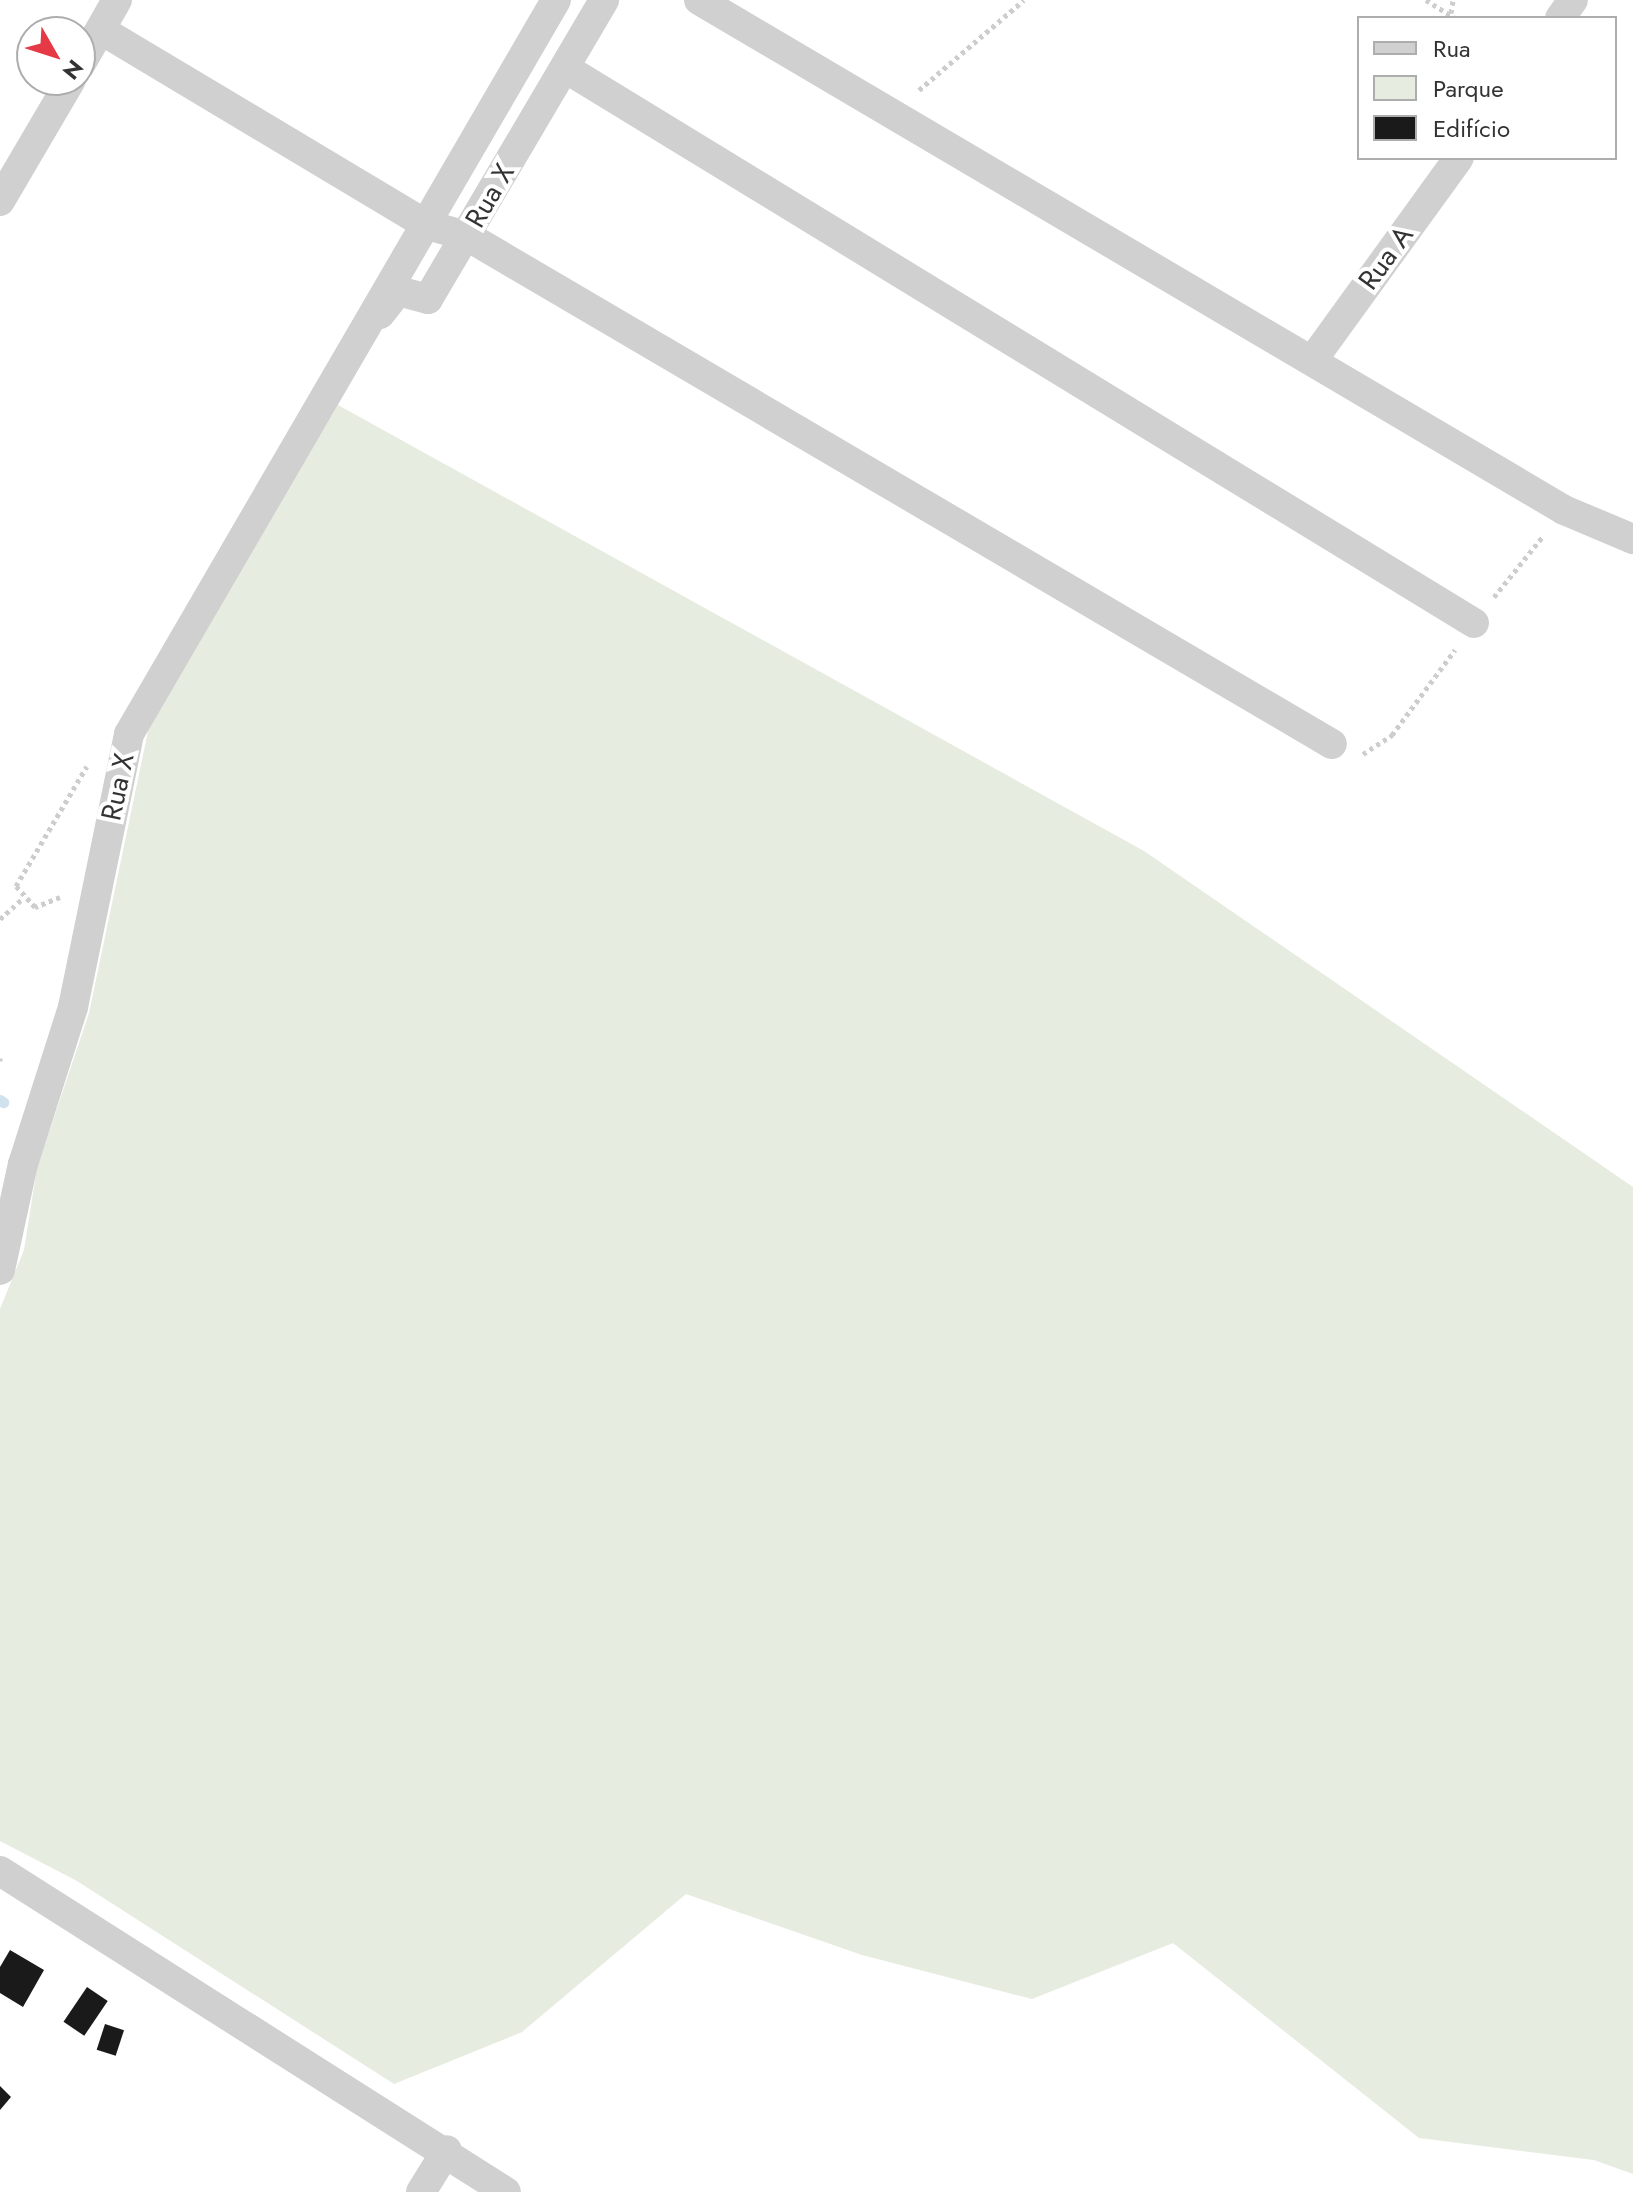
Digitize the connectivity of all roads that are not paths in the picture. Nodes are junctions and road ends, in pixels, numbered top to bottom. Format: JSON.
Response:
{"nodes":[{"id":1,"x":117,"y":0,"type":"edge"},
{"id":2,"x":556,"y":0,"type":"edge"},
{"id":3,"x":604,"y":0,"type":"edge"},
{"id":4,"x":699,"y":0,"type":"edge"},
{"id":5,"x":101,"y":30,"type":"junction"},
{"id":6,"x":96,"y":38,"type":"edge"},
{"id":7,"x":565,"y":68,"type":"junction"},
{"id":8,"x":62,"y":96,"type":"edge"},
{"id":9,"x":1458,"y":160,"type":"edge"},
{"id":10,"x":0,"y":201,"type":"edge"},
{"id":11,"x":427,"y":225,"type":"junction"},
{"id":12,"x":467,"y":236,"type":"junction"},
{"id":13,"x":351,"y":350,"type":"junction"},
{"id":14,"x":1314,"y":358,"type":"junction"},
{"id":15,"x":1628,"y":526,"type":"edge"},
{"id":16,"x":1474,"y":623,"type":"dead end"},
{"id":17,"x":1332,"y":744,"type":"dead end"},
{"id":18,"x":11,"y":1163,"type":"edge"},
{"id":19,"x":0,"y":1270,"type":"edge"},
{"id":20,"x":0,"y":1871,"type":"edge"},
{"id":21,"x":447,"y":2150,"type":"junction"},
{"id":22,"x":421,"y":2192,"type":"edge"},
{"id":23,"x":506,"y":2192,"type":"edge"}],
"edges":[{"from":1,"to":5,"type":"street"},
{"from":2,"to":11,"type":"street","name":"Rua X"},
{"from":3,"to":7,"type":"street","name":"Rua X"},
{"from":4,"to":14,"type":"street"},
{"from":5,"to":6,"type":"street"},
{"from":5,"to":11,"type":"street"},
{"from":7,"to":12,"type":"street","name":"Rua X"},
{"from":7,"to":16,"type":"street"},
{"from":8,"to":10,"type":"street"},
{"from":9,"to":14,"type":"street","name":"Rua A"},
{"from":11,"to":12,"type":"street"},
{"from":11,"to":13,"type":"street","name":"Rua X"},
{"from":12,"to":13,"type":"street","name":"Rua X"},
{"from":12,"to":17,"type":"street"},
{"from":13,"to":18,"type":"street","name":"Rua X"},
{"from":14,"to":15,"type":"street"},
{"from":18,"to":19,"type":"street","name":"Rua X"},
{"from":20,"to":21,"type":"street"},
{"from":21,"to":22,"type":"street"},
{"from":21,"to":23,"type":"street"}]}
